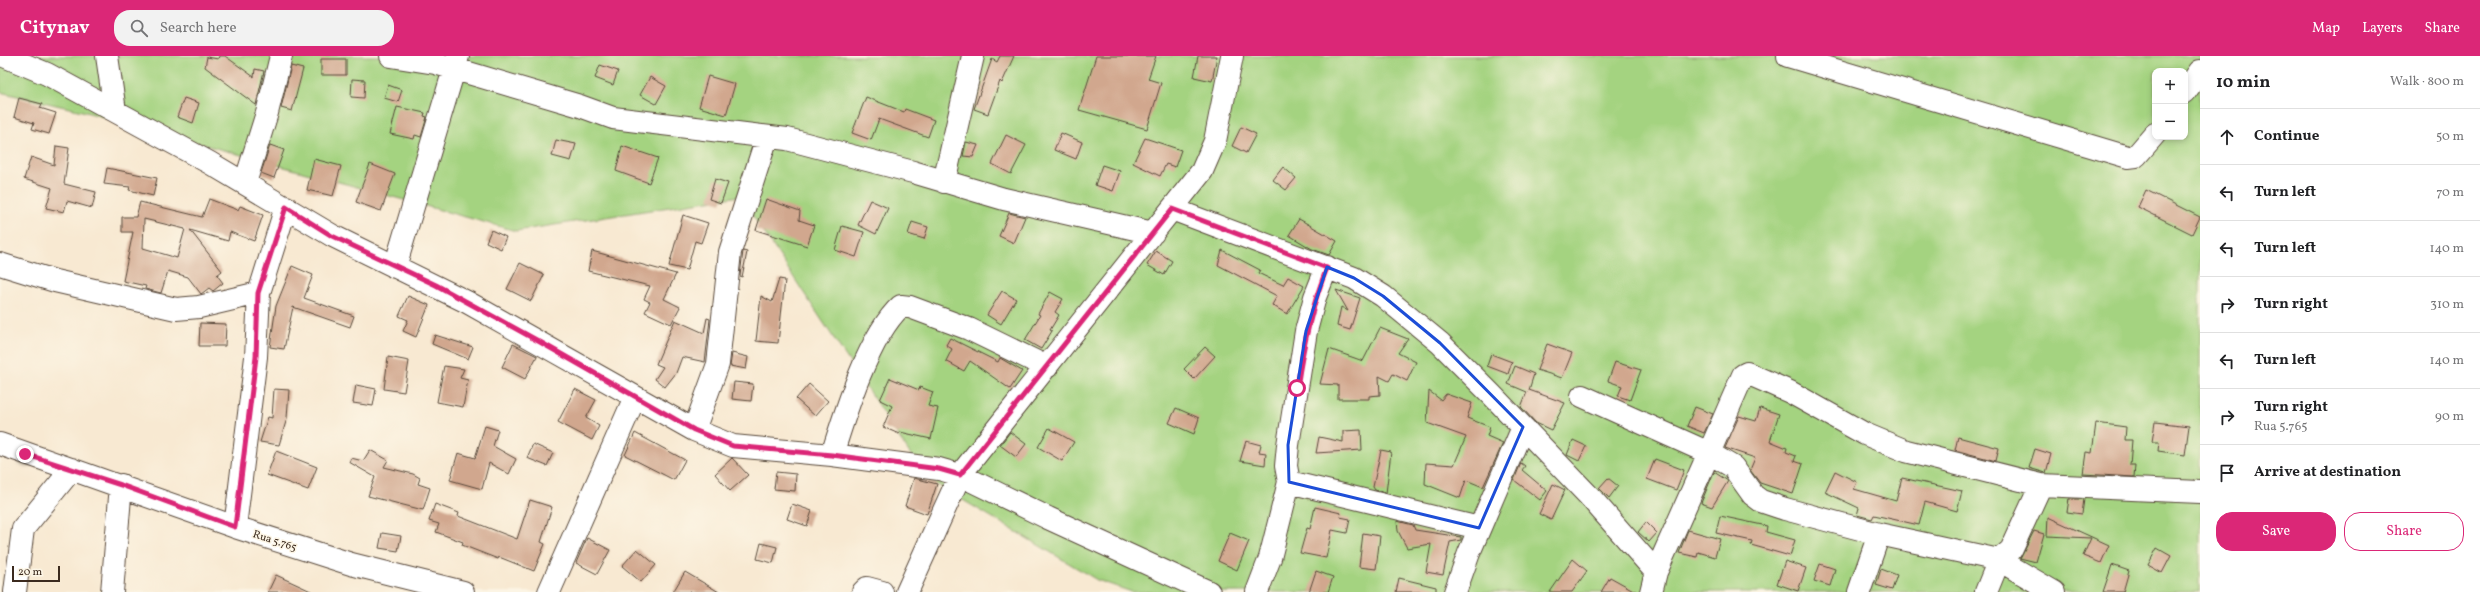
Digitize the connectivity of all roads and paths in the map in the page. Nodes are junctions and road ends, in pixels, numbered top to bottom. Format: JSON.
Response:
{"nodes":[{"id":1,"x":4,"y":56,"type":"edge"},
{"id":2,"x":107,"y":56,"type":"edge"},
{"id":3,"x":278,"y":56,"type":"edge"},
{"id":4,"x":281,"y":56,"type":"edge"},
{"id":5,"x":296,"y":56,"type":"edge"},
{"id":6,"x":391,"y":56,"type":"edge"},
{"id":7,"x":973,"y":56,"type":"edge"},
{"id":8,"x":1232,"y":56,"type":"edge"},
{"id":9,"x":1788,"y":56,"type":"edge"},
{"id":10,"x":457,"y":62,"type":"edge"},
{"id":11,"x":2200,"y":71,"type":"edge"},
{"id":12,"x":2188,"y":88,"type":"edge"},
{"id":13,"x":115,"y":111,"type":"junction"},
{"id":14,"x":2152,"y":137,"type":"edge"},
{"id":15,"x":768,"y":138,"type":"junction"},
{"id":16,"x":944,"y":182,"type":"junction"},
{"id":17,"x":245,"y":183,"type":"junction"},
{"id":18,"x":286,"y":207,"type":"junction"},
{"id":19,"x":1172,"y":209,"type":"junction"},
{"id":20,"x":1153,"y":233,"type":"junction"},
{"id":21,"x":0,"y":264,"type":"edge"},
{"id":22,"x":395,"y":267,"type":"junction"},
{"id":23,"x":1327,"y":268,"type":"junction"},
{"id":24,"x":258,"y":293,"type":"junction"},
{"id":25,"x":1047,"y":367,"type":"junction"},
{"id":26,"x":1582,"y":396,"type":"dead end"},
{"id":27,"x":635,"y":397,"type":"junction"},
{"id":28,"x":1523,"y":427,"type":"junction"},
{"id":29,"x":694,"y":430,"type":"junction"},
{"id":30,"x":0,"y":444,"type":"edge"},
{"id":31,"x":1709,"y":453,"type":"junction"},
{"id":32,"x":832,"y":455,"type":"junction"},
{"id":33,"x":72,"y":470,"type":"junction"},
{"id":34,"x":960,"y":475,"type":"junction"},
{"id":35,"x":1289,"y":482,"type":"junction"},
{"id":36,"x":121,"y":485,"type":"junction"},
{"id":37,"x":2041,"y":485,"type":"junction"},
{"id":38,"x":2200,"y":492,"type":"edge"},
{"id":39,"x":235,"y":527,"type":"junction"},
{"id":40,"x":1479,"y":528,"type":"junction"},
{"id":41,"x":1879,"y":534,"type":"junction"},
{"id":42,"x":1999,"y":560,"type":"junction"},
{"id":43,"x":1653,"y":582,"type":"edge"},
{"id":44,"x":1194,"y":590,"type":"edge"},
{"id":45,"x":15,"y":592,"type":"edge"},
{"id":46,"x":112,"y":592,"type":"edge"},
{"id":47,"x":463,"y":592,"type":"edge"},
{"id":48,"x":549,"y":592,"type":"edge"},
{"id":49,"x":863,"y":592,"type":"edge"},
{"id":50,"x":882,"y":592,"type":"edge"},
{"id":51,"x":907,"y":592,"type":"edge"},
{"id":52,"x":1257,"y":592,"type":"edge"},
{"id":53,"x":1455,"y":592,"type":"edge"},
{"id":54,"x":1859,"y":592,"type":"edge"},
{"id":55,"x":1986,"y":592,"type":"edge"},
{"id":56,"x":2054,"y":592,"type":"edge"}],
"edges":[{"from":1,"to":13,"type":"street"},
{"from":2,"to":13,"type":"street"},
{"from":3,"to":4,"type":"street"},
{"from":4,"to":5,"type":"street"},
{"from":4,"to":17,"type":"street"},
{"from":6,"to":10,"type":"street"},
{"from":7,"to":16,"type":"street"},
{"from":8,"to":19,"type":"street"},
{"from":9,"to":14,"type":"street"},
{"from":10,"to":15,"type":"street"},
{"from":10,"to":22,"type":"street"},
{"from":11,"to":12,"type":"street"},
{"from":13,"to":17,"type":"street"},
{"from":15,"to":16,"type":"street"},
{"from":15,"to":29,"type":"street"},
{"from":16,"to":20,"type":"street"},
{"from":17,"to":18,"type":"street"},
{"from":18,"to":22,"type":"street"},
{"from":18,"to":24,"type":"street"},
{"from":19,"to":20,"type":"street"},
{"from":19,"to":23,"type":"street"},
{"from":20,"to":25,"type":"street"},
{"from":21,"to":24,"type":"street"},
{"from":22,"to":27,"type":"street"},
{"from":23,"to":28,"type":"street"},
{"from":23,"to":35,"type":"street"},
{"from":24,"to":39,"type":"street"},
{"from":25,"to":32,"type":"street"},
{"from":25,"to":34,"type":"street"},
{"from":26,"to":31,"type":"street"},
{"from":27,"to":29,"type":"street"},
{"from":27,"to":48,"type":"street"},
{"from":28,"to":40,"type":"street"},
{"from":28,"to":43,"type":"street"},
{"from":29,"to":32,"type":"street"},
{"from":30,"to":33,"type":"street","name":"Rua 5.765"},
{"from":31,"to":37,"type":"street"},
{"from":31,"to":41,"type":"street"},
{"from":31,"to":43,"type":"street"},
{"from":32,"to":34,"type":"street"},
{"from":33,"to":36,"type":"street","name":"Rua 5.765"},
{"from":33,"to":45,"type":"street"},
{"from":34,"to":44,"type":"street"},
{"from":34,"to":51,"type":"street"},
{"from":35,"to":40,"type":"street"},
{"from":35,"to":52,"type":"street"},
{"from":36,"to":39,"type":"street","name":"Rua 5.765"},
{"from":36,"to":46,"type":"street"},
{"from":37,"to":38,"type":"street"},
{"from":37,"to":42,"type":"street"},
{"from":39,"to":47,"type":"street","name":"Rua 5.765"},
{"from":40,"to":53,"type":"street"},
{"from":41,"to":42,"type":"street"},
{"from":41,"to":54,"type":"street"},
{"from":42,"to":55,"type":"street"},
{"from":42,"to":56,"type":"street"},
{"from":49,"to":50,"type":"street"}]}
